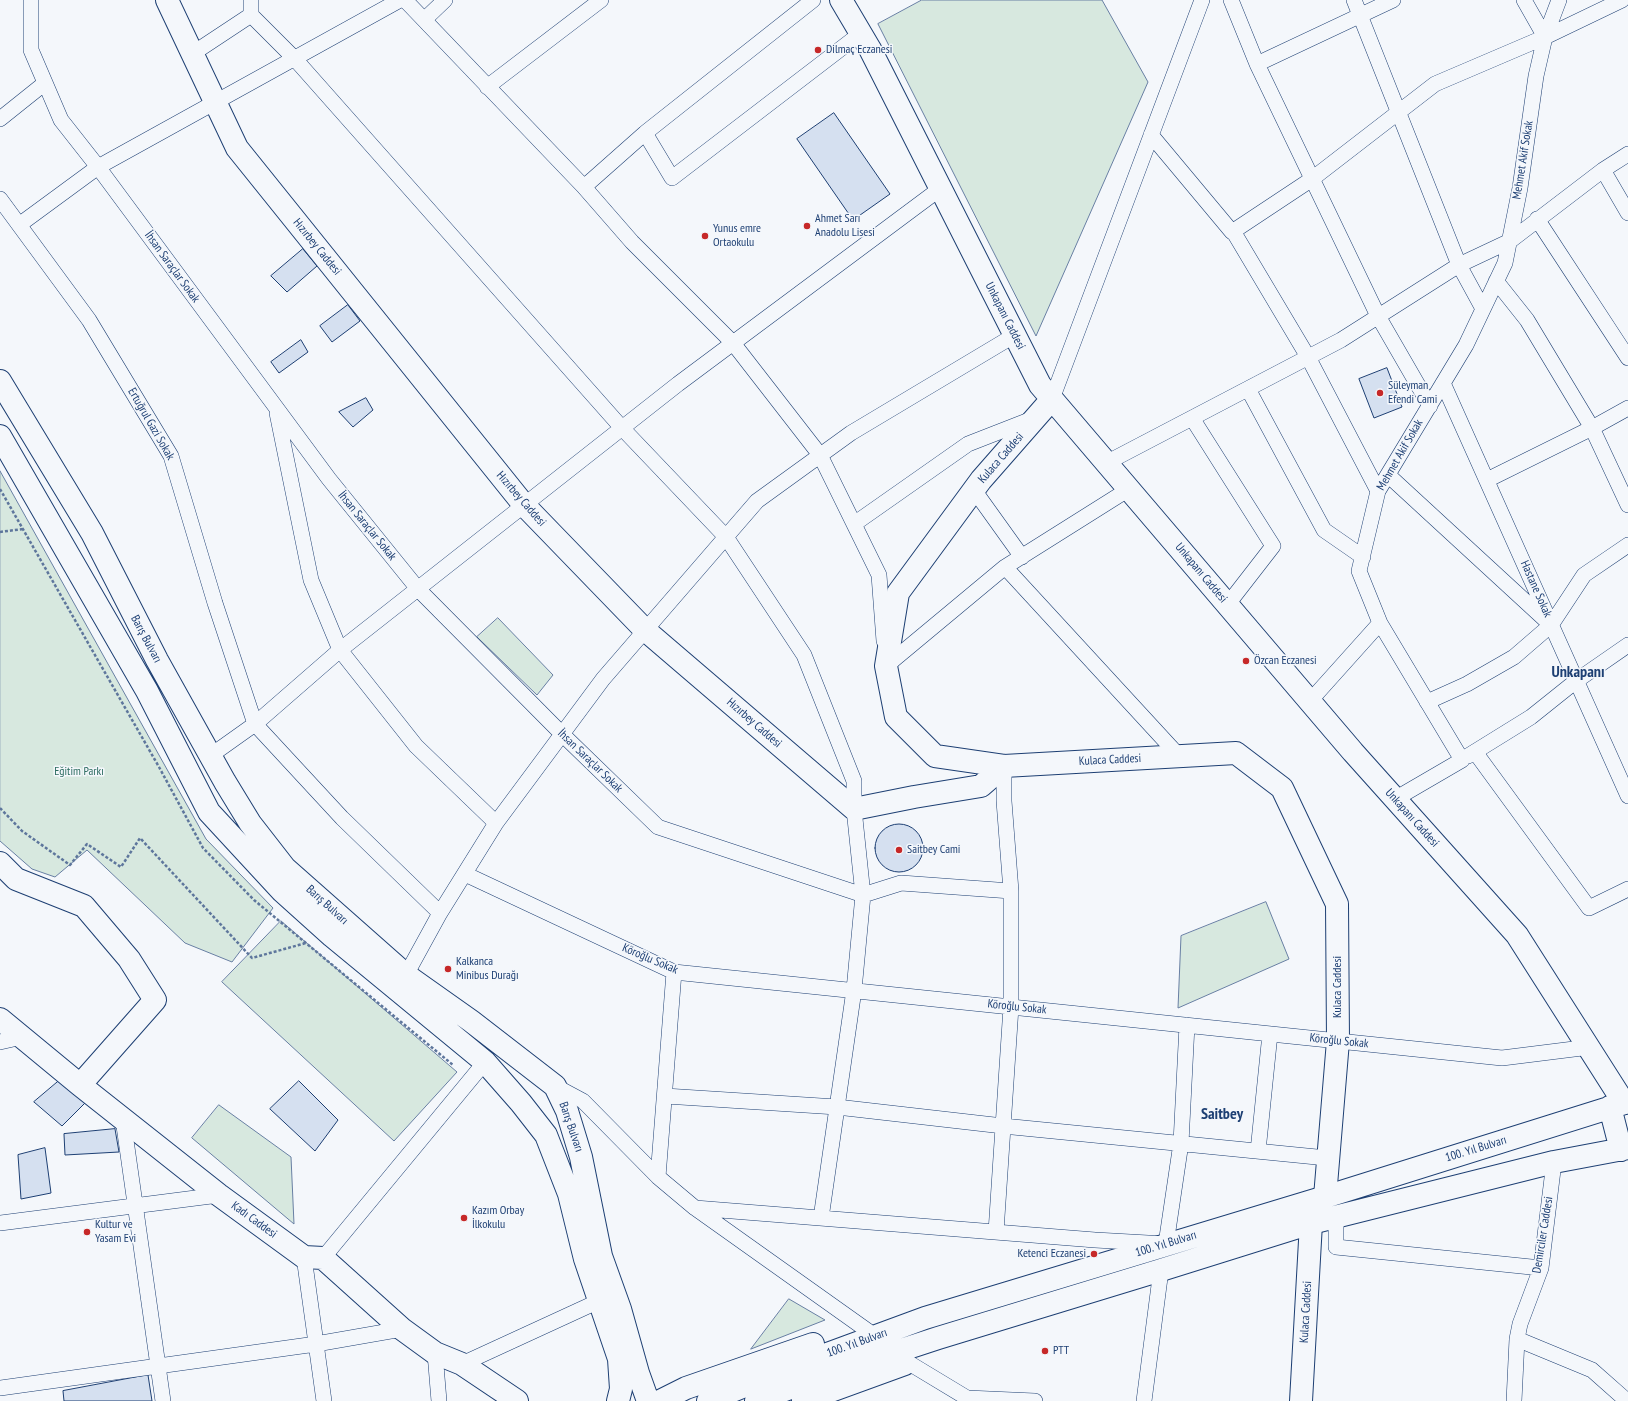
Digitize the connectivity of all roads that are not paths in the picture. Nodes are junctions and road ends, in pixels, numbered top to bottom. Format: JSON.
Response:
{"nodes":[{"id":1,"x":31,"y":0,"type":"edge"},
{"id":2,"x":167,"y":0,"type":"edge"},
{"id":3,"x":251,"y":0,"type":"edge"},
{"id":4,"x":400,"y":0,"type":"edge"},
{"id":5,"x":405,"y":0,"type":"edge"},
{"id":6,"x":445,"y":0,"type":"edge"},
{"id":7,"x":601,"y":0,"type":"edge"},
{"id":8,"x":813,"y":0,"type":"edge"},
{"id":9,"x":841,"y":0,"type":"edge"},
{"id":10,"x":1202,"y":0,"type":"edge"},
{"id":11,"x":1231,"y":0,"type":"edge"},
{"id":12,"x":1354,"y":0,"type":"edge"},
{"id":13,"x":1393,"y":0,"type":"edge"},
{"id":14,"x":1524,"y":0,"type":"edge"},
{"id":15,"x":1559,"y":0,"type":"edge"},
{"id":16,"x":1622,"y":0,"type":"edge"},
{"id":17,"x":251,"y":16,"type":"junction"},
{"id":18,"x":1360,"y":16,"type":"junction"},
{"id":19,"x":424,"y":20,"type":"junction"},
{"id":20,"x":860,"y":34,"type":"junction"},
{"id":21,"x":1545,"y":37,"type":"junction"},
{"id":22,"x":192,"y":54,"type":"junction"},
{"id":23,"x":295,"y":59,"type":"junction"},
{"id":24,"x":1257,"y":64,"type":"junction"},
{"id":25,"x":45,"y":83,"type":"junction"},
{"id":26,"x":487,"y":87,"type":"junction"},
{"id":27,"x":216,"y":103,"type":"junction"},
{"id":28,"x":1399,"y":113,"type":"junction"},
{"id":29,"x":0,"y":119,"type":"edge"},
{"id":30,"x":645,"y":134,"type":"junction"},
{"id":31,"x":1151,"y":135,"type":"junction"},
{"id":32,"x":1628,"y":154,"type":"edge"},
{"id":33,"x":98,"y":167,"type":"junction"},
{"id":34,"x":1603,"y":170,"type":"junction"},
{"id":35,"x":1312,"y":179,"type":"junction"},
{"id":36,"x":584,"y":187,"type":"junction"},
{"id":37,"x":940,"y":188,"type":"junction"},
{"id":38,"x":0,"y":199,"type":"edge"},
{"id":39,"x":1628,"y":213,"type":"edge"},
{"id":40,"x":1537,"y":219,"type":"junction"},
{"id":41,"x":19,"y":225,"type":"junction"},
{"id":42,"x":1233,"y":231,"type":"junction"},
{"id":43,"x":1510,"y":241,"type":"junction"},
{"id":44,"x":1459,"y":265,"type":"junction"},
{"id":45,"x":1496,"y":281,"type":"junction"},
{"id":46,"x":1483,"y":309,"type":"junction"},
{"id":47,"x":1378,"y":316,"type":"junction"},
{"id":48,"x":1015,"y":335,"type":"junction"},
{"id":49,"x":733,"y":343,"type":"junction"},
{"id":50,"x":1308,"y":357,"type":"junction"},
{"id":51,"x":1628,"y":358,"type":"edge"},
{"id":52,"x":0,"y":381,"type":"edge"},
{"id":53,"x":1443,"y":383,"type":"junction"},
{"id":54,"x":1248,"y":388,"type":"junction"},
{"id":55,"x":1052,"y":399,"type":"junction"},
{"id":56,"x":1430,"y":406,"type":"junction"},
{"id":57,"x":276,"y":408,"type":"junction"},
{"id":58,"x":1628,"y":408,"type":"edge"},
{"id":59,"x":1035,"y":418,"type":"junction"},
{"id":60,"x":1192,"y":418,"type":"junction"},
{"id":61,"x":622,"y":428,"type":"junction"},
{"id":62,"x":1592,"y":428,"type":"junction"},
{"id":63,"x":0,"y":436,"type":"edge"},
{"id":64,"x":820,"y":455,"type":"junction"},
{"id":65,"x":1106,"y":463,"type":"junction"},
{"id":66,"x":1388,"y":474,"type":"junction"},
{"id":67,"x":1487,"y":480,"type":"junction"},
{"id":68,"x":1129,"y":489,"type":"junction"},
{"id":69,"x":974,"y":490,"type":"junction"},
{"id":70,"x":1378,"y":491,"type":"junction"},
{"id":71,"x":524,"y":505,"type":"junction"},
{"id":72,"x":1628,"y":505,"type":"edge"},
{"id":73,"x":854,"y":524,"type":"junction"},
{"id":74,"x":726,"y":537,"type":"junction"},
{"id":75,"x":1628,"y":545,"type":"edge"},
{"id":76,"x":1022,"y":557,"type":"junction"},
{"id":77,"x":1363,"y":557,"type":"junction"},
{"id":78,"x":1005,"y":567,"type":"junction"},
{"id":79,"x":418,"y":589,"type":"junction"},
{"id":80,"x":1228,"y":604,"type":"junction"},
{"id":81,"x":1380,"y":624,"type":"junction"},
{"id":82,"x":1552,"y":625,"type":"junction"},
{"id":83,"x":645,"y":630,"type":"junction"},
{"id":84,"x":1628,"y":645,"type":"edge"},
{"id":85,"x":340,"y":650,"type":"junction"},
{"id":86,"x":886,"y":666,"type":"junction"},
{"id":87,"x":1576,"y":681,"type":"junction"},
{"id":88,"x":1310,"y":701,"type":"junction"},
{"id":89,"x":1427,"y":702,"type":"junction"},
{"id":90,"x":255,"y":724,"type":"junction"},
{"id":91,"x":562,"y":734,"type":"junction"},
{"id":92,"x":1475,"y":752,"type":"junction"},
{"id":93,"x":210,"y":756,"type":"junction"},
{"id":94,"x":1179,"y":756,"type":"junction"},
{"id":95,"x":1462,"y":760,"type":"junction"},
{"id":96,"x":1004,"y":766,"type":"junction"},
{"id":97,"x":1628,"y":796,"type":"edge"},
{"id":98,"x":1395,"y":799,"type":"junction"},
{"id":99,"x":854,"y":809,"type":"junction"},
{"id":100,"x":496,"y":823,"type":"junction"},
{"id":101,"x":0,"y":863,"type":"edge"},
{"id":102,"x":465,"y":874,"type":"junction"},
{"id":103,"x":1628,"y":889,"type":"edge"},
{"id":104,"x":1012,"y":890,"type":"junction"},
{"id":105,"x":863,"y":894,"type":"junction"},
{"id":106,"x":440,"y":913,"type":"junction"},
{"id":107,"x":674,"y":972,"type":"junction"},
{"id":108,"x":406,"y":975,"type":"junction"},
{"id":109,"x":854,"y":990,"type":"junction"},
{"id":110,"x":1010,"y":1007,"type":"junction"},
{"id":111,"x":0,"y":1019,"type":"edge"},
{"id":112,"x":1187,"y":1025,"type":"junction"},
{"id":113,"x":1270,"y":1034,"type":"junction"},
{"id":114,"x":22,"y":1037,"type":"junction"},
{"id":115,"x":1338,"y":1041,"type":"junction"},
{"id":116,"x":0,"y":1042,"type":"edge"},
{"id":117,"x":1590,"y":1047,"type":"junction"},
{"id":118,"x":485,"y":1062,"type":"junction"},
{"id":119,"x":80,"y":1085,"type":"junction"},
{"id":120,"x":555,"y":1086,"type":"junction"},
{"id":121,"x":664,"y":1096,"type":"junction"},
{"id":122,"x":1621,"y":1104,"type":"edge"},
{"id":123,"x":837,"y":1107,"type":"junction"},
{"id":124,"x":123,"y":1119,"type":"junction"},
{"id":125,"x":1003,"y":1126,"type":"junction"},
{"id":126,"x":1181,"y":1143,"type":"junction"},
{"id":127,"x":1624,"y":1149,"type":"edge"},
{"id":128,"x":1258,"y":1151,"type":"junction"},
{"id":129,"x":1327,"y":1158,"type":"junction"},
{"id":130,"x":1554,"y":1162,"type":"junction"},
{"id":131,"x":658,"y":1177,"type":"junction"},
{"id":132,"x":219,"y":1196,"type":"junction"},
{"id":133,"x":1325,"y":1197,"type":"junction"},
{"id":134,"x":135,"y":1206,"type":"junction"},
{"id":135,"x":695,"y":1208,"type":"junction"},
{"id":136,"x":821,"y":1218,"type":"junction"},
{"id":137,"x":1336,"y":1218,"type":"junction"},
{"id":138,"x":0,"y":1223,"type":"edge"},
{"id":139,"x":1311,"y":1223,"type":"junction"},
{"id":140,"x":996,"y":1232,"type":"junction"},
{"id":141,"x":1166,"y":1244,"type":"junction"},
{"id":142,"x":314,"y":1258,"type":"junction"},
{"id":143,"x":1541,"y":1268,"type":"junction"},
{"id":144,"x":1161,"y":1270,"type":"junction"},
{"id":145,"x":599,"y":1301,"type":"junction"},
{"id":146,"x":925,"y":1318,"type":"junction"},
{"id":147,"x":402,"y":1329,"type":"junction"},
{"id":148,"x":868,"y":1331,"type":"junction"},
{"id":149,"x":938,"y":1338,"type":"junction"},
{"id":150,"x":1516,"y":1339,"type":"junction"},
{"id":151,"x":316,"y":1344,"type":"junction"},
{"id":152,"x":435,"y":1353,"type":"junction"},
{"id":153,"x":619,"y":1360,"type":"junction"},
{"id":154,"x":909,"y":1363,"type":"junction"},
{"id":155,"x":462,"y":1364,"type":"junction"},
{"id":156,"x":158,"y":1366,"type":"junction"},
{"id":157,"x":638,"y":1373,"type":"junction"},
{"id":158,"x":686,"y":1388,"type":"junction"},
{"id":159,"x":1,"y":1390,"type":"edge"},
{"id":160,"x":967,"y":1400,"type":"edge"},
{"id":161,"x":163,"y":1401,"type":"edge"},
{"id":162,"x":324,"y":1401,"type":"edge"},
{"id":163,"x":439,"y":1401,"type":"edge"},
{"id":164,"x":517,"y":1401,"type":"edge"},
{"id":165,"x":618,"y":1401,"type":"edge"},
{"id":166,"x":637,"y":1401,"type":"edge"},
{"id":167,"x":648,"y":1401,"type":"edge"},
{"id":168,"x":660,"y":1401,"type":"edge"},
{"id":169,"x":708,"y":1401,"type":"edge"},
{"id":170,"x":756,"y":1401,"type":"edge"},
{"id":171,"x":803,"y":1401,"type":"edge"},
{"id":172,"x":1035,"y":1401,"type":"edge"},
{"id":173,"x":1144,"y":1401,"type":"edge"},
{"id":174,"x":1301,"y":1401,"type":"edge"},
{"id":175,"x":1514,"y":1401,"type":"edge"},
{"id":176,"x":1628,"y":1401,"type":"edge"}],
"edges":[{"from":1,"to":25,"type":"street","name":"İhsan Saraçlar Sokak"},
{"from":2,"to":22,"type":"main road","name":"Hızırbey Caddesi"},
{"from":3,"to":17,"type":"street"},
{"from":4,"to":23,"type":"street"},
{"from":5,"to":19,"type":"street"},
{"from":6,"to":19,"type":"street"},
{"from":7,"to":26,"type":"street"},
{"from":8,"to":30,"type":"street"},
{"from":9,"to":20,"type":"main road","name":"Unkapanı Caddesi"},
{"from":10,"to":31,"type":"street"},
{"from":11,"to":24,"type":"street"},
{"from":12,"to":18,"type":"street"},
{"from":13,"to":18,"type":"street"},
{"from":14,"to":21,"type":"street"},
{"from":15,"to":21,"type":"street","name":"Mehmet Akif Sokak"},
{"from":16,"to":21,"type":"street"},
{"from":17,"to":22,"type":"street"},
{"from":17,"to":23,"type":"street"},
{"from":18,"to":24,"type":"street"},
{"from":18,"to":28,"type":"street"},
{"from":19,"to":26,"type":"street"},
{"from":20,"to":30,"type":"street"},
{"from":20,"to":37,"type":"main road","name":"Unkapanı Caddesi"},
{"from":21,"to":28,"type":"street"},
{"from":21,"to":43,"type":"street","name":"Mehmet Akif Sokak"},
{"from":22,"to":27,"type":"main road","name":"Hızırbey Caddesi"},
{"from":23,"to":27,"type":"street"},
{"from":23,"to":61,"type":"street"},
{"from":24,"to":35,"type":"street"},
{"from":25,"to":29,"type":"street"},
{"from":25,"to":33,"type":"street","name":"İhsan Saraçlar Sokak"},
{"from":26,"to":36,"type":"street"},
{"from":27,"to":33,"type":"street"},
{"from":27,"to":71,"type":"main road","name":"Hızırbey Caddesi"},
{"from":28,"to":35,"type":"street"},
{"from":28,"to":44,"type":"street"},
{"from":30,"to":36,"type":"street"},
{"from":31,"to":42,"type":"street"},
{"from":31,"to":55,"type":"street"},
{"from":32,"to":34,"type":"street"},
{"from":33,"to":41,"type":"street"},
{"from":33,"to":57,"type":"street","name":"İhsan Saraçlar Sokak"},
{"from":34,"to":39,"type":"street"},
{"from":34,"to":40,"type":"street"},
{"from":35,"to":42,"type":"street"},
{"from":35,"to":47,"type":"street"},
{"from":36,"to":49,"type":"street"},
{"from":37,"to":48,"type":"main road","name":"Unkapanı Caddesi"},
{"from":37,"to":49,"type":"street"},
{"from":38,"to":41,"type":"street","name":"Ertuğrul Gazi Sokak"},
{"from":40,"to":43,"type":"street"},
{"from":40,"to":51,"type":"street"},
{"from":41,"to":90,"type":"street","name":"Ertuğrul Gazi Sokak"},
{"from":42,"to":50,"type":"street"},
{"from":43,"to":44,"type":"street"},
{"from":43,"to":45,"type":"street","name":"Mehmet Akif Sokak"},
{"from":44,"to":46,"type":"street"},
{"from":44,"to":47,"type":"street"},
{"from":45,"to":46,"type":"street","name":"Mehmet Akif Sokak"},
{"from":45,"to":62,"type":"street"},
{"from":46,"to":53,"type":"street","name":"Mehmet Akif Sokak"},
{"from":47,"to":50,"type":"street"},
{"from":47,"to":56,"type":"street"},
{"from":48,"to":55,"type":"main road","name":"Unkapanı Caddesi"},
{"from":48,"to":64,"type":"street"},
{"from":49,"to":61,"type":"street"},
{"from":49,"to":64,"type":"street"},
{"from":50,"to":54,"type":"street"},
{"from":50,"to":70,"type":"street"},
{"from":52,"to":93,"type":"main road","name":"Barış Bulvarı"},
{"from":53,"to":56,"type":"street","name":"Mehmet Akif Sokak"},
{"from":53,"to":67,"type":"street","name":"Hastane Sokak"},
{"from":54,"to":60,"type":"street"},
{"from":54,"to":77,"type":"street"},
{"from":55,"to":59,"type":"main road","name":"Kulaca Caddesi"},
{"from":55,"to":65,"type":"main road","name":"Unkapanı Caddesi"},
{"from":56,"to":66,"type":"street","name":"Mehmet Akif Sokak"},
{"from":57,"to":79,"type":"street","name":"İhsan Saraçlar Sokak"},
{"from":57,"to":85,"type":"street"},
{"from":58,"to":62,"type":"street"},
{"from":59,"to":69,"type":"main road","name":"Kulaca Caddesi"},
{"from":59,"to":73,"type":"street"},
{"from":60,"to":65,"type":"street"},
{"from":60,"to":80,"type":"street"},
{"from":61,"to":71,"type":"street"},
{"from":61,"to":74,"type":"street"},
{"from":62,"to":67,"type":"street"},
{"from":62,"to":72,"type":"street"},
{"from":63,"to":118,"type":"main road","name":"Barış Bulvarı"},
{"from":64,"to":73,"type":"street"},
{"from":64,"to":74,"type":"street"},
{"from":65,"to":68,"type":"main road","name":"Unkapanı Caddesi"},
{"from":66,"to":70,"type":"street","name":"Mehmet Akif Sokak"},
{"from":66,"to":82,"type":"street"},
{"from":67,"to":82,"type":"street","name":"Hastane Sokak"},
{"from":68,"to":76,"type":"street"},
{"from":68,"to":80,"type":"main road","name":"Unkapanı Caddesi"},
{"from":69,"to":76,"type":"street"},
{"from":69,"to":86,"type":"main road","name":"Kulaca Caddesi"},
{"from":70,"to":77,"type":"street","name":"Mehmet Akif Sokak"},
{"from":71,"to":79,"type":"street"},
{"from":71,"to":83,"type":"main road","name":"Hızırbey Caddesi"},
{"from":73,"to":86,"type":"street"},
{"from":74,"to":83,"type":"street"},
{"from":74,"to":99,"type":"street"},
{"from":75,"to":82,"type":"street"},
{"from":76,"to":78,"type":"street"},
{"from":77,"to":81,"type":"street","name":"Mehmet Akif Sokak"},
{"from":78,"to":86,"type":"street"},
{"from":78,"to":94,"type":"street"},
{"from":79,"to":85,"type":"street"},
{"from":79,"to":91,"type":"street","name":"İhsan Saraçlar Sokak"},
{"from":80,"to":88,"type":"main road","name":"Unkapanı Caddesi"},
{"from":81,"to":88,"type":"street"},
{"from":81,"to":89,"type":"street","name":"Mehmet Akif Sokak"},
{"from":82,"to":87,"type":"street","name":"Hastane Sokak"},
{"from":82,"to":89,"type":"street"},
{"from":83,"to":91,"type":"street"},
{"from":83,"to":99,"type":"main road","name":"Hızırbey Caddesi"},
{"from":84,"to":87,"type":"street"},
{"from":85,"to":90,"type":"street"},
{"from":85,"to":100,"type":"street"},
{"from":86,"to":96,"type":"main road","name":"Kulaca Caddesi"},
{"from":87,"to":92,"type":"street"},
{"from":87,"to":97,"type":"street","name":"Hastane Sokak"},
{"from":88,"to":98,"type":"main road","name":"Unkapanı Caddesi"},
{"from":89,"to":95,"type":"street","name":"Mehmet Akif Sokak"},
{"from":90,"to":93,"type":"street"},
{"from":90,"to":106,"type":"street"},
{"from":91,"to":100,"type":"street"},
{"from":91,"to":105,"type":"street","name":"İhsan Saraçlar Sokak"},
{"from":92,"to":95,"type":"street"},
{"from":92,"to":103,"type":"street"},
{"from":93,"to":108,"type":"main road","name":"Barış Bulvarı"},
{"from":94,"to":96,"type":"main road","name":"Kulaca Caddesi"},
{"from":94,"to":115,"type":"main road","name":"Kulaca Caddesi"},
{"from":95,"to":98,"type":"street"},
{"from":96,"to":99,"type":"main road"},
{"from":96,"to":104,"type":"street"},
{"from":98,"to":117,"type":"main road","name":"Unkapanı Caddesi"},
{"from":99,"to":105,"type":"street"},
{"from":100,"to":102,"type":"street"},
{"from":101,"to":119,"type":"main road"},
{"from":102,"to":106,"type":"street"},
{"from":102,"to":107,"type":"street","name":"Köroğlu Sokak"},
{"from":104,"to":105,"type":"street"},
{"from":104,"to":110,"type":"street"},
{"from":105,"to":109,"type":"street"},
{"from":106,"to":108,"type":"street"},
{"from":107,"to":109,"type":"street","name":"Köroğlu Sokak"},
{"from":107,"to":121,"type":"street"},
{"from":108,"to":120,"type":"main road","name":"Barış Bulvarı"},
{"from":109,"to":110,"type":"street","name":"Köroğlu Sokak"},
{"from":109,"to":123,"type":"street"},
{"from":110,"to":112,"type":"street","name":"Köroğlu Sokak"},
{"from":110,"to":125,"type":"street"},
{"from":111,"to":114,"type":"main road","name":"Kadı Caddesi"},
{"from":112,"to":113,"type":"street","name":"Köroğlu Sokak"},
{"from":112,"to":126,"type":"street"},
{"from":113,"to":115,"type":"street","name":"Köroğlu Sokak"},
{"from":113,"to":128,"type":"street"},
{"from":114,"to":116,"type":"street"},
{"from":114,"to":119,"type":"main road","name":"Kadı Caddesi"},
{"from":115,"to":117,"type":"street","name":"Köroğlu Sokak"},
{"from":115,"to":129,"type":"main road","name":"Kulaca Caddesi"},
{"from":117,"to":122,"type":"main road","name":"Unkapanı Caddesi"},
{"from":118,"to":142,"type":"street"},
{"from":118,"to":145,"type":"main road","name":"Barış Bulvarı"},
{"from":119,"to":124,"type":"main road","name":"Kadı Caddesi"},
{"from":120,"to":131,"type":"street"},
{"from":120,"to":157,"type":"main road","name":"Barış Bulvarı"},
{"from":121,"to":123,"type":"street"},
{"from":121,"to":131,"type":"street"},
{"from":122,"to":127,"type":"main road","name":"Unkapanı Caddesi"},
{"from":122,"to":133,"type":"main road","name":"100. Yıl Bulvarı"},
{"from":123,"to":125,"type":"street"},
{"from":123,"to":136,"type":"street"},
{"from":124,"to":132,"type":"main road","name":"Kadı Caddesi"},
{"from":124,"to":134,"type":"street"},
{"from":125,"to":126,"type":"street"},
{"from":125,"to":140,"type":"street"},
{"from":126,"to":128,"type":"street"},
{"from":126,"to":141,"type":"street"},
{"from":127,"to":130,"type":"main road","name":"100. Yıl Bulvarı"},
{"from":128,"to":129,"type":"street"},
{"from":129,"to":133,"type":"main road","name":"Kulaca Caddesi"},
{"from":130,"to":137,"type":"main road","name":"100. Yıl Bulvarı"},
{"from":130,"to":143,"type":"street","name":"Demirciler Caddesi"},
{"from":131,"to":135,"type":"street"},
{"from":132,"to":134,"type":"street"},
{"from":132,"to":142,"type":"main road","name":"Kadı Caddesi"},
{"from":133,"to":141,"type":"main road","name":"100. Yıl Bulvarı"},
{"from":134,"to":138,"type":"street"},
{"from":134,"to":156,"type":"street"},
{"from":135,"to":136,"type":"street"},
{"from":135,"to":148,"type":"street"},
{"from":136,"to":140,"type":"street"},
{"from":137,"to":139,"type":"main road","name":"100. Yıl Bulvarı"},
{"from":137,"to":143,"type":"street"},
{"from":139,"to":144,"type":"main road","name":"100. Yıl Bulvarı"},
{"from":139,"to":174,"type":"main road","name":"Kulaca Caddesi"},
{"from":140,"to":141,"type":"street"},
{"from":141,"to":146,"type":"main road","name":"100. Yıl Bulvarı"},
{"from":142,"to":147,"type":"main road","name":"Kadı Caddesi"},
{"from":142,"to":151,"type":"street"},
{"from":143,"to":150,"type":"street","name":"Demirciler Caddesi"},
{"from":144,"to":149,"type":"main road","name":"100. Yıl Bulvarı"},
{"from":144,"to":173,"type":"street"},
{"from":145,"to":153,"type":"main road","name":"Barış Bulvarı"},
{"from":145,"to":155,"type":"street"},
{"from":146,"to":148,"type":"main road"},
{"from":146,"to":169,"type":"main road","name":"100. Yıl Bulvarı"},
{"from":147,"to":151,"type":"street"},
{"from":147,"to":152,"type":"main road","name":"Kadı Caddesi"},
{"from":148,"to":158,"type":"main road"},
{"from":149,"to":154,"type":"main road"},
{"from":149,"to":170,"type":"main road","name":"100. Yıl Bulvarı"},
{"from":150,"to":175,"type":"street","name":"Demirciler Caddesi"},
{"from":150,"to":176,"type":"street"},
{"from":151,"to":156,"type":"street"},
{"from":151,"to":162,"type":"street"},
{"from":152,"to":155,"type":"main road","name":"Kadı Caddesi"},
{"from":152,"to":163,"type":"street"},
{"from":153,"to":165,"type":"main road","name":"Barış Bulvarı"},
{"from":153,"to":166,"type":"main road"},
{"from":154,"to":160,"type":"street"},
{"from":154,"to":171,"type":"main road"},
{"from":155,"to":164,"type":"main road","name":"Kadı Caddesi"},
{"from":156,"to":159,"type":"street"},
{"from":156,"to":161,"type":"street"},
{"from":157,"to":158,"type":"main road"},
{"from":157,"to":167,"type":"main road","name":"Barış Bulvarı"},
{"from":158,"to":168,"type":"main road"},
{"from":160,"to":172,"type":"street"}]}
